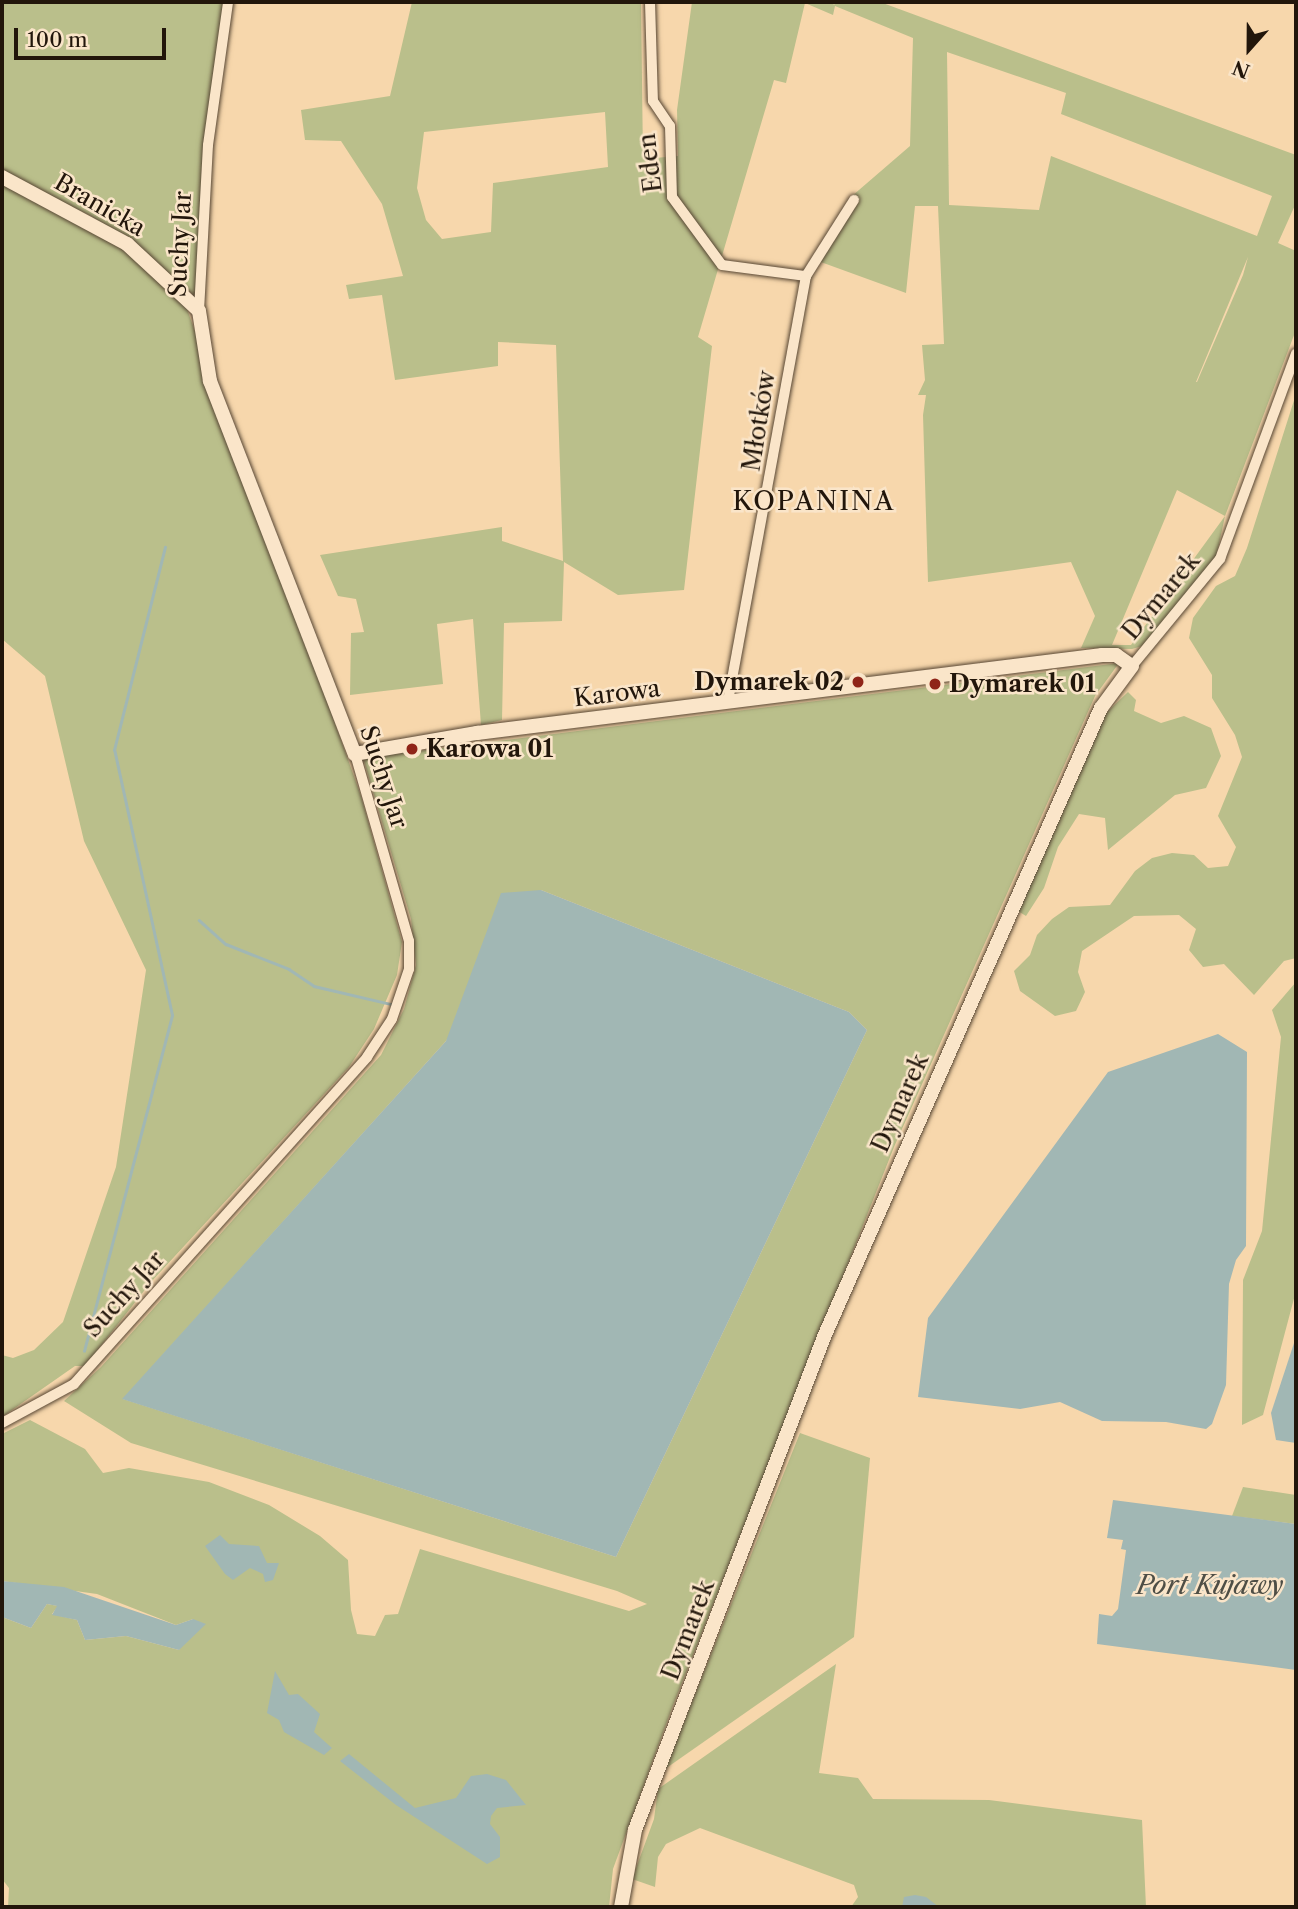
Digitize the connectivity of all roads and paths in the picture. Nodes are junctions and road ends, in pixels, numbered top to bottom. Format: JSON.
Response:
{"nodes":[{"id":1,"x":228,"y":2,"type":"edge"},
{"id":2,"x":650,"y":2,"type":"edge"},
{"id":3,"x":2,"y":177,"type":"edge"},
{"id":4,"x":854,"y":200,"type":"dead end"},
{"id":5,"x":806,"y":276,"type":"junction"},
{"id":6,"x":199,"y":311,"type":"junction"},
{"id":7,"x":1296,"y":355,"type":"edge"},
{"id":8,"x":1132,"y":666,"type":"junction"},
{"id":9,"x":728,"y":701,"type":"junction"},
{"id":10,"x":355,"y":754,"type":"junction"},
{"id":11,"x":2,"y":1423,"type":"edge"},
{"id":12,"x":621,"y":1907,"type":"edge"}],
"edges":[{"from":1,"to":6,"type":"street","name":"Suchy Jar"},
{"from":2,"to":5,"type":"street","name":"Eden"},
{"from":3,"to":6,"type":"street","name":"Branicka"},
{"from":4,"to":5,"type":"street","name":"Młotków"},
{"from":5,"to":9,"type":"street","name":"Młotków"},
{"from":6,"to":10,"type":"street","name":"Suchy Jar"},
{"from":7,"to":8,"type":"street","name":"Dymarek"},
{"from":8,"to":9,"type":"street","name":"Karowa"},
{"from":8,"to":12,"type":"street","name":"Dymarek"},
{"from":9,"to":10,"type":"street","name":"Karowa"},
{"from":10,"to":11,"type":"street","name":"Suchy Jar"}]}
